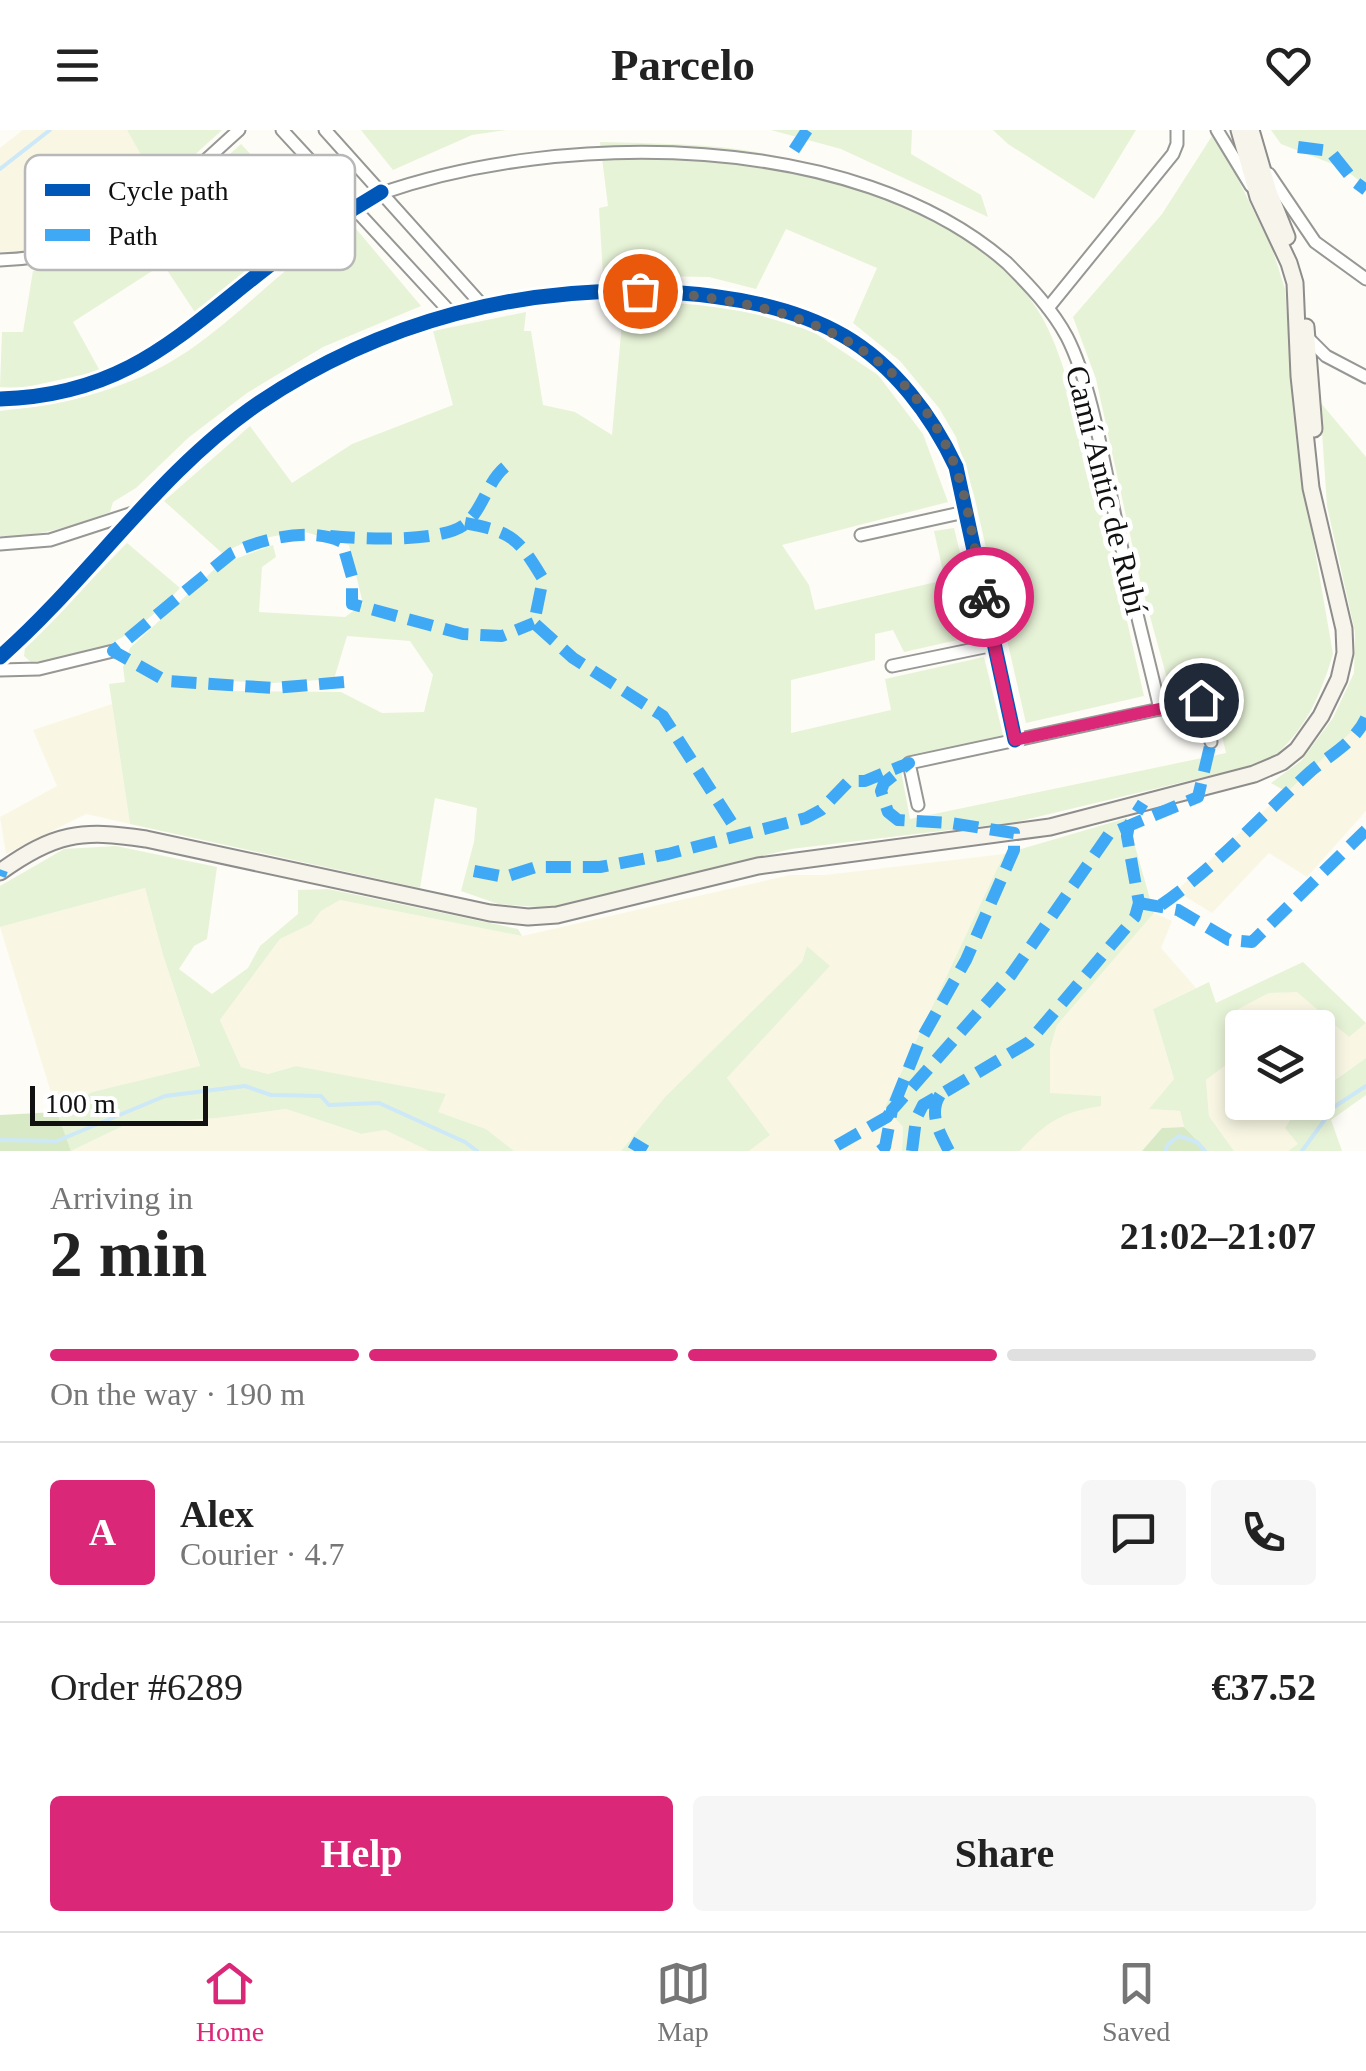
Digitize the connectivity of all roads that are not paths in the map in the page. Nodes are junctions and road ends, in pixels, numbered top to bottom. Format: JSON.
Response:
{"nodes":[{"id":1,"x":239,"y":130,"type":"edge"},
{"id":2,"x":282,"y":130,"type":"edge"},
{"id":3,"x":325,"y":130,"type":"edge"},
{"id":4,"x":1177,"y":130,"type":"edge"},
{"id":5,"x":1217,"y":130,"type":"edge"},
{"id":6,"x":1247,"y":132,"type":"edge"},
{"id":7,"x":775,"y":146,"type":"dead end"},
{"id":8,"x":813,"y":154,"type":"dead end"},
{"id":9,"x":211,"y":155,"type":"edge"},
{"id":10,"x":304,"y":155,"type":"edge"},
{"id":11,"x":348,"y":155,"type":"edge"},
{"id":12,"x":479,"y":155,"type":"dead end"},
{"id":13,"x":355,"y":163,"type":"edge"},
{"id":14,"x":848,"y":166,"type":"dead end"},
{"id":15,"x":381,"y":192,"type":"junction"},
{"id":16,"x":1258,"y":196,"type":"junction"},
{"id":17,"x":355,"y":209,"type":"edge"},
{"id":18,"x":355,"y":211,"type":"edge"},
{"id":19,"x":25,"y":257,"type":"edge"},
{"id":20,"x":0,"y":260,"type":"edge"},
{"id":21,"x":264,"y":270,"type":"edge"},
{"id":22,"x":1366,"y":279,"type":"edge"},
{"id":23,"x":482,"y":305,"type":"junction"},
{"id":24,"x":1048,"y":308,"type":"junction"},
{"id":25,"x":451,"y":313,"type":"junction"},
{"id":26,"x":1307,"y":337,"type":"junction"},
{"id":27,"x":1326,"y":356,"type":"junction"},
{"id":28,"x":1310,"y":366,"type":"junction"},
{"id":29,"x":1366,"y":378,"type":"edge"},
{"id":30,"x":0,"y":399,"type":"edge"},
{"id":31,"x":1301,"y":399,"type":"junction"},
{"id":32,"x":1317,"y":508,"type":"junction"},
{"id":33,"x":140,"y":510,"type":"junction"},
{"id":34,"x":965,"y":512,"type":"junction"},
{"id":35,"x":861,"y":535,"type":"dead end"},
{"id":36,"x":0,"y":544,"type":"edge"},
{"id":37,"x":994,"y":646,"type":"junction"},
{"id":38,"x":113,"y":651,"type":"dead end"},
{"id":39,"x":0,"y":658,"type":"edge"},
{"id":40,"x":892,"y":666,"type":"dead end"},
{"id":41,"x":0,"y":670,"type":"edge"},
{"id":42,"x":1160,"y":708,"type":"junction"},
{"id":43,"x":1015,"y":740,"type":"junction"},
{"id":44,"x":1212,"y":742,"type":"dead end"},
{"id":45,"x":918,"y":805,"type":"dead end"},
{"id":46,"x":0,"y":872,"type":"edge"}],
"edges":[{"from":1,"to":9,"type":"street"},
{"from":2,"to":10,"type":"street"},
{"from":3,"to":11,"type":"street"},
{"from":4,"to":24,"type":"street"},
{"from":5,"to":16,"type":"street"},
{"from":6,"to":16,"type":"main road"},
{"from":6,"to":22,"type":"street"},
{"from":6,"to":26,"type":"main road"},
{"from":7,"to":8,"type":"street"},
{"from":12,"to":15,"type":"street"},
{"from":13,"to":15,"type":"street"},
{"from":14,"to":24,"type":"street","name":"Camí Antic de Rubí"},
{"from":15,"to":17,"type":"street"},
{"from":15,"to":23,"type":"street"},
{"from":16,"to":31,"type":"main road"},
{"from":18,"to":25,"type":"street"},
{"from":19,"to":20,"type":"street"},
{"from":21,"to":30,"type":"street"},
{"from":23,"to":25,"type":"street"},
{"from":23,"to":34,"type":"street"},
{"from":24,"to":42,"type":"street","name":"Camí Antic de Rubí"},
{"from":25,"to":33,"type":"street"},
{"from":26,"to":27,"type":"street"},
{"from":26,"to":28,"type":"main road"},
{"from":27,"to":28,"type":"street"},
{"from":27,"to":29,"type":"street"},
{"from":28,"to":31,"type":"street"},
{"from":28,"to":32,"type":"main road"},
{"from":31,"to":32,"type":"main road"},
{"from":32,"to":46,"type":"main road"},
{"from":33,"to":36,"type":"street"},
{"from":33,"to":39,"type":"street"},
{"from":34,"to":35,"type":"street"},
{"from":34,"to":37,"type":"street"},
{"from":37,"to":40,"type":"street"},
{"from":37,"to":43,"type":"street"},
{"from":38,"to":41,"type":"street"},
{"from":42,"to":43,"type":"street"},
{"from":42,"to":44,"type":"street"},
{"from":43,"to":45,"type":"street"}]}
